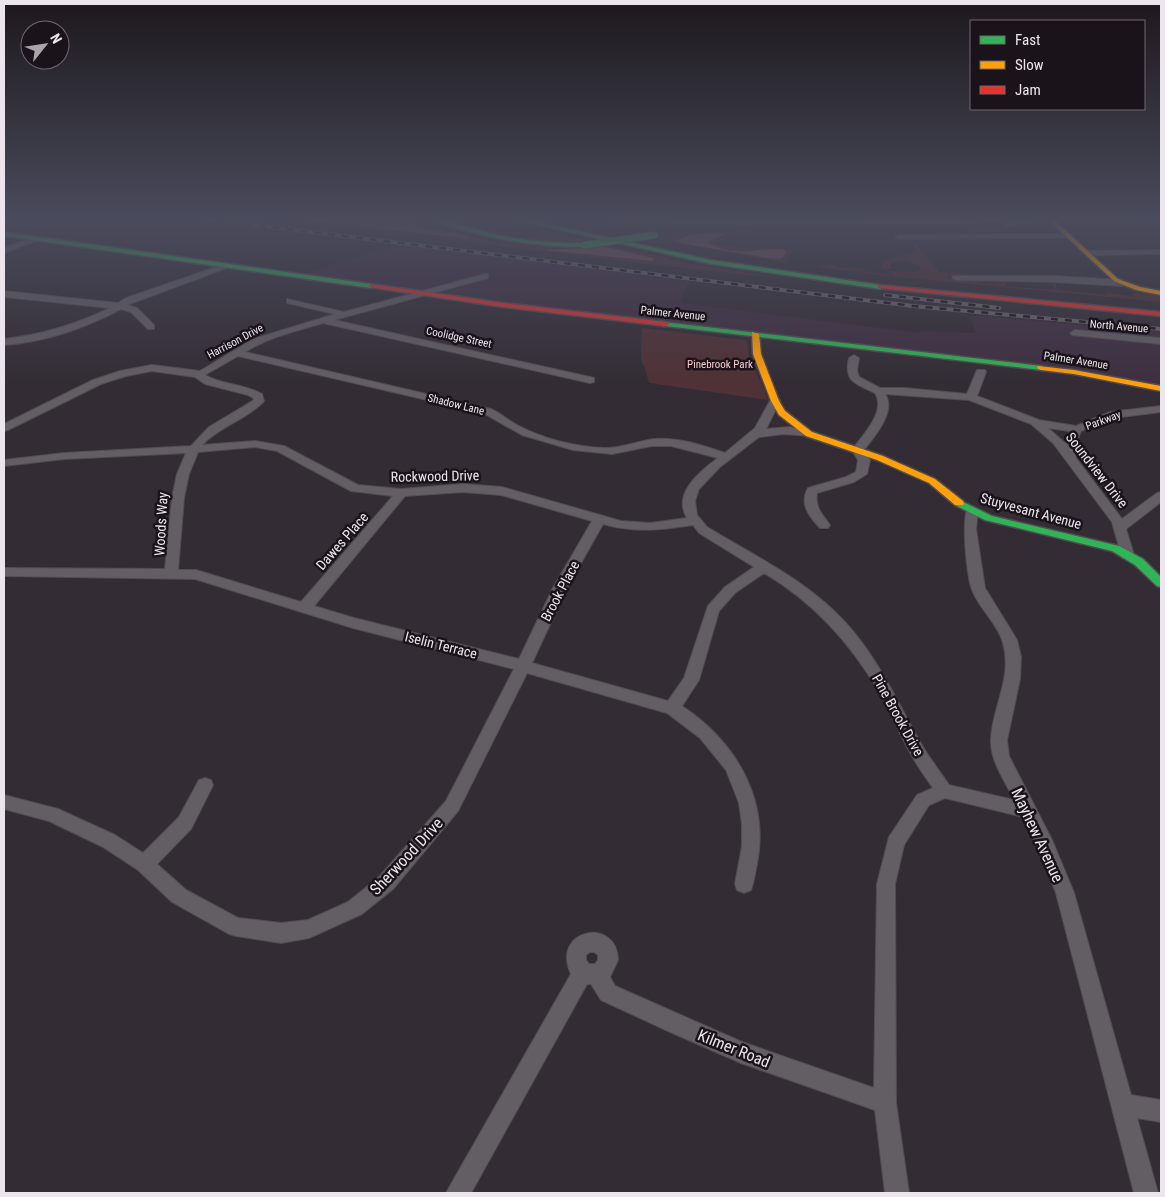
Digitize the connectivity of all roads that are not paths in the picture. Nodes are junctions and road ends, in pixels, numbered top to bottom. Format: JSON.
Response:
{"nodes":[{"id":1,"x":218,"y":273,"type":"edge"},
{"id":2,"x":277,"y":273,"type":"edge"},
{"id":3,"x":777,"y":273,"type":"edge"},
{"id":4,"x":833,"y":273,"type":"edge"},
{"id":5,"x":1110,"y":273,"type":"edge"},
{"id":6,"x":485,"y":276,"type":"dead end"},
{"id":7,"x":956,"y":278,"type":"dead end"},
{"id":8,"x":1122,"y":283,"type":"junction"},
{"id":9,"x":1161,"y":289,"type":"edge"},
{"id":10,"x":419,"y":293,"type":"junction"},
{"id":11,"x":1161,"y":293,"type":"edge"},
{"id":12,"x":4,"y":294,"type":"edge"},
{"id":13,"x":290,"y":301,"type":"dead end"},
{"id":14,"x":120,"y":306,"type":"junction"},
{"id":15,"x":1161,"y":306,"type":"edge"},
{"id":16,"x":343,"y":314,"type":"junction"},
{"id":17,"x":1161,"y":314,"type":"edge"},
{"id":18,"x":322,"y":320,"type":"junction"},
{"id":19,"x":151,"y":327,"type":"dead end"},
{"id":20,"x":755,"y":334,"type":"junction"},
{"id":21,"x":1075,"y":334,"type":"dead end"},
{"id":22,"x":1161,"y":341,"type":"edge"},
{"id":23,"x":4,"y":342,"type":"edge"},
{"id":24,"x":238,"y":352,"type":"junction"},
{"id":25,"x":854,"y":358,"type":"dead end"},
{"id":26,"x":112,"y":369,"type":"dead end"},
{"id":27,"x":981,"y":372,"type":"dead end"},
{"id":28,"x":124,"y":373,"type":"junction"},
{"id":29,"x":198,"y":374,"type":"junction"},
{"id":30,"x":590,"y":380,"type":"dead end"},
{"id":31,"x":1161,"y":389,"type":"edge"},
{"id":32,"x":877,"y":391,"type":"junction"},
{"id":33,"x":971,"y":397,"type":"junction"},
{"id":34,"x":775,"y":401,"type":"junction"},
{"id":35,"x":1161,"y":409,"type":"edge"},
{"id":36,"x":1035,"y":422,"type":"junction"},
{"id":37,"x":4,"y":428,"type":"edge"},
{"id":38,"x":1077,"y":429,"type":"junction"},
{"id":39,"x":757,"y":434,"type":"junction"},
{"id":40,"x":809,"y":434,"type":"junction"},
{"id":41,"x":195,"y":449,"type":"junction"},
{"id":42,"x":858,"y":450,"type":"junction"},
{"id":43,"x":727,"y":457,"type":"junction"},
{"id":44,"x":1070,"y":458,"type":"junction"},
{"id":45,"x":4,"y":464,"type":"edge"},
{"id":46,"x":401,"y":493,"type":"junction"},
{"id":47,"x":1161,"y":496,"type":"edge"},
{"id":48,"x":972,"y":511,"type":"junction"},
{"id":49,"x":600,"y":518,"type":"junction"},
{"id":50,"x":694,"y":521,"type":"junction"},
{"id":51,"x":824,"y":525,"type":"dead end"},
{"id":52,"x":1119,"y":528,"type":"junction"},
{"id":53,"x":1127,"y":555,"type":"junction"},
{"id":54,"x":764,"y":566,"type":"junction"},
{"id":55,"x":4,"y":572,"type":"edge"},
{"id":56,"x":170,"y":574,"type":"junction"},
{"id":57,"x":1161,"y":583,"type":"edge"},
{"id":58,"x":304,"y":608,"type":"junction"},
{"id":59,"x":522,"y":666,"type":"junction"},
{"id":60,"x":672,"y":708,"type":"junction"},
{"id":61,"x":205,"y":785,"type":"dead end"},
{"id":62,"x":944,"y":791,"type":"junction"},
{"id":63,"x":4,"y":802,"type":"edge"},
{"id":64,"x":1029,"y":811,"type":"junction"},
{"id":65,"x":144,"y":864,"type":"junction"},
{"id":66,"x":744,"y":884,"type":"dead end"},
{"id":67,"x":590,"y":973,"type":"joint"},
{"id":68,"x":885,"y":1103,"type":"junction"},
{"id":69,"x":1123,"y":1106,"type":"junction"},
{"id":70,"x":1161,"y":1111,"type":"edge"},
{"id":71,"x":458,"y":1193,"type":"edge"},
{"id":72,"x":897,"y":1193,"type":"edge"},
{"id":73,"x":1146,"y":1193,"type":"edge"}],
"edges":[{"from":1,"to":14,"type":"street"},
{"from":2,"to":10,"type":"main road","name":"Palmer Avenue"},
{"from":3,"to":17,"type":"main road"},
{"from":4,"to":15,"type":"main road"},
{"from":5,"to":8,"type":"main road"},
{"from":6,"to":10,"type":"street","name":"Harrison Drive"},
{"from":7,"to":8,"type":"street"},
{"from":8,"to":9,"type":"main road"},
{"from":8,"to":11,"type":"main road"},
{"from":10,"to":16,"type":"street","name":"Harrison Drive"},
{"from":10,"to":20,"type":"main road","name":"Palmer Avenue"},
{"from":12,"to":14,"type":"street"},
{"from":13,"to":16,"type":"street"},
{"from":14,"to":19,"type":"street"},
{"from":14,"to":23,"type":"street"},
{"from":16,"to":18,"type":"street","name":"Harrison Drive"},
{"from":18,"to":24,"type":"street","name":"Harrison Drive"},
{"from":18,"to":30,"type":"street","name":"Coolidge Street"},
{"from":20,"to":31,"type":"main road","name":"Palmer Avenue"},
{"from":20,"to":34,"type":"main road"},
{"from":21,"to":22,"type":"street","name":"North Avenue"},
{"from":24,"to":29,"type":"street","name":"Harrison Drive"},
{"from":24,"to":43,"type":"street","name":"Shadow Lane"},
{"from":25,"to":32,"type":"street"},
{"from":26,"to":28,"type":"street"},
{"from":27,"to":33,"type":"street"},
{"from":28,"to":29,"type":"street","name":"Harrison Drive"},
{"from":28,"to":37,"type":"street","name":"Harrison Drive"},
{"from":29,"to":41,"type":"street","name":"Woods Way"},
{"from":32,"to":33,"type":"street","name":"Soundview Drive"},
{"from":32,"to":42,"type":"street"},
{"from":33,"to":36,"type":"street","name":"Soundview Drive"},
{"from":34,"to":39,"type":"street"},
{"from":34,"to":40,"type":"main road","name":"Stuyvesant Avenue"},
{"from":35,"to":38,"type":"street","name":"Parkway"},
{"from":36,"to":38,"type":"street"},
{"from":36,"to":44,"type":"street","name":"Soundview Drive"},
{"from":38,"to":44,"type":"street","name":"Parkway"},
{"from":39,"to":40,"type":"street","name":"Stuyvesant Avenue"},
{"from":39,"to":43,"type":"street"},
{"from":40,"to":42,"type":"main road","name":"Stuyvesant Avenue"},
{"from":41,"to":45,"type":"street","name":"Rockwood Drive"},
{"from":41,"to":46,"type":"street","name":"Rockwood Drive"},
{"from":41,"to":56,"type":"street","name":"Woods Way"},
{"from":42,"to":48,"type":"main road","name":"Stuyvesant Avenue"},
{"from":42,"to":51,"type":"street"},
{"from":43,"to":50,"type":"street"},
{"from":44,"to":52,"type":"street","name":"Soundview Drive"},
{"from":46,"to":49,"type":"street","name":"Rockwood Drive"},
{"from":46,"to":58,"type":"street","name":"Dawes Place"},
{"from":47,"to":52,"type":"street"},
{"from":48,"to":53,"type":"main road","name":"Stuyvesant Avenue"},
{"from":48,"to":64,"type":"street","name":"Mayhew Avenue"},
{"from":49,"to":50,"type":"street","name":"Rockwood Drive"},
{"from":49,"to":59,"type":"street","name":"Brook Place"},
{"from":50,"to":54,"type":"street","name":"Pine Brook Drive"},
{"from":52,"to":53,"type":"street","name":"Soundview Drive"},
{"from":53,"to":57,"type":"main road","name":"Stuyvesant Avenue"},
{"from":54,"to":60,"type":"street"},
{"from":54,"to":62,"type":"street","name":"Pine Brook Drive"},
{"from":55,"to":56,"type":"street","name":"Iselin Terrace"},
{"from":56,"to":58,"type":"street","name":"Iselin Terrace"},
{"from":58,"to":59,"type":"street","name":"Iselin Terrace"},
{"from":59,"to":60,"type":"street","name":"Iselin Terrace"},
{"from":59,"to":65,"type":"street","name":"Sherwood Drive"},
{"from":60,"to":66,"type":"street","name":"Iselin Terrace"},
{"from":61,"to":65,"type":"street"},
{"from":62,"to":64,"type":"street"},
{"from":62,"to":68,"type":"street"},
{"from":63,"to":65,"type":"street","name":"Sherwood Drive"},
{"from":64,"to":69,"type":"street","name":"Mayhew Avenue"},
{"from":67,"to":68,"type":"street","name":"Kilmer Road"},
{"from":67,"to":71,"type":"street","name":"Kilmer Road"},
{"from":68,"to":72,"type":"street"},
{"from":69,"to":70,"type":"street"},
{"from":69,"to":73,"type":"street","name":"Mayhew Avenue"}]}
